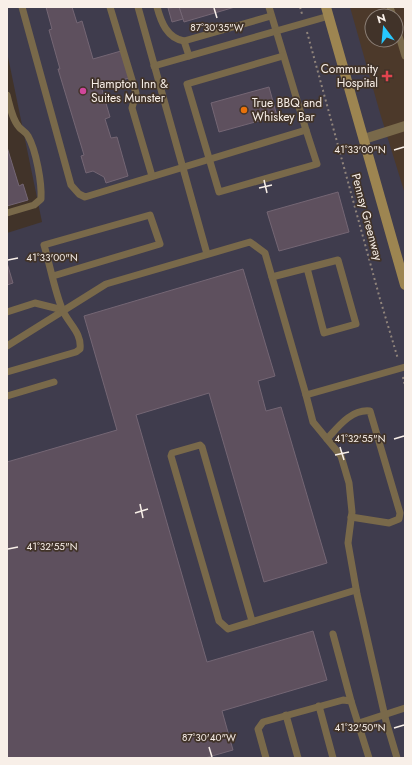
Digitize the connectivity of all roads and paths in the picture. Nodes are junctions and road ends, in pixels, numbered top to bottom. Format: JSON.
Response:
{"nodes":[{"id":1,"x":22,"y":7,"type":"edge"},
{"id":2,"x":110,"y":7,"type":"edge"},
{"id":3,"x":138,"y":7,"type":"edge"},
{"id":4,"x":157,"y":7,"type":"edge"},
{"id":5,"x":269,"y":7,"type":"edge"},
{"id":6,"x":300,"y":7,"type":"edge"},
{"id":7,"x":327,"y":12,"type":"edge"},
{"id":8,"x":271,"y":16,"type":"junction"},
{"id":9,"x":305,"y":23,"type":"junction"},
{"id":10,"x":276,"y":32,"type":"junction"},
{"id":11,"x":184,"y":41,"type":"junction"},
{"id":12,"x":189,"y":56,"type":"junction"},
{"id":13,"x":283,"y":56,"type":"junction"},
{"id":14,"x":154,"y":66,"type":"junction"},
{"id":15,"x":7,"y":95,"type":"edge"},
{"id":16,"x":405,"y":126,"type":"edge"},
{"id":17,"x":306,"y":130,"type":"junction"},
{"id":18,"x":364,"y":139,"type":"junction"},
{"id":19,"x":208,"y":159,"type":"junction"},
{"id":20,"x":183,"y":166,"type":"junction"},
{"id":21,"x":152,"y":176,"type":"junction"},
{"id":22,"x":7,"y":213,"type":"edge"},
{"id":23,"x":207,"y":254,"type":"junction"},
{"id":24,"x":307,"y":268,"type":"junction"},
{"id":25,"x":53,"y":276,"type":"junction"},
{"id":26,"x":272,"y":277,"type":"junction"},
{"id":27,"x":405,"y":285,"type":"edge"},
{"id":28,"x":63,"y":310,"type":"junction"},
{"id":29,"x":7,"y":312,"type":"edge"},
{"id":30,"x":7,"y":346,"type":"edge"},
{"id":31,"x":403,"y":368,"type":"edge"},
{"id":32,"x":7,"y":372,"type":"edge"},
{"id":33,"x":54,"y":382,"type":"dead end"},
{"id":34,"x":405,"y":386,"type":"edge"},
{"id":35,"x":306,"y":395,"type":"junction"},
{"id":36,"x":7,"y":396,"type":"edge"},
{"id":37,"x":327,"y":440,"type":"junction"},
{"id":38,"x":351,"y":517,"type":"junction"},
{"id":39,"x":356,"y":590,"type":"junction"},
{"id":40,"x":252,"y":621,"type":"junction"},
{"id":41,"x":333,"y":634,"type":"dead end"},
{"id":42,"x":351,"y":701,"type":"junction"},
{"id":43,"x":319,"y":706,"type":"junction"},
{"id":44,"x":405,"y":708,"type":"edge"},
{"id":45,"x":286,"y":715,"type":"junction"},
{"id":46,"x":384,"y":715,"type":"junction"},
{"id":47,"x":359,"y":723,"type":"junction"},
{"id":48,"x":266,"y":758,"type":"edge"},
{"id":49,"x":298,"y":758,"type":"edge"},
{"id":50,"x":333,"y":758,"type":"edge"},
{"id":51,"x":369,"y":758,"type":"edge"},
{"id":52,"x":397,"y":758,"type":"edge"}],
"edges":[{"from":1,"to":21,"type":"lane"},
{"from":2,"to":21,"type":"lane"},
{"from":3,"to":14,"type":"lane"},
{"from":4,"to":11,"type":"lane"},
{"from":5,"to":8,"type":"lane"},
{"from":6,"to":9,"type":"path","name":"Pennsy Greenway"},
{"from":7,"to":9,"type":"lane"},
{"from":7,"to":18,"type":"main road"},
{"from":8,"to":10,"type":"lane"},
{"from":8,"to":11,"type":"lane"},
{"from":9,"to":10,"type":"lane"},
{"from":9,"to":31,"type":"path","name":"Pennsy Greenway"},
{"from":10,"to":12,"type":"lane"},
{"from":10,"to":13,"type":"lane"},
{"from":11,"to":12,"type":"lane"},
{"from":12,"to":14,"type":"lane"},
{"from":13,"to":17,"type":"lane"},
{"from":13,"to":19,"type":"lane"},
{"from":14,"to":20,"type":"lane"},
{"from":15,"to":22,"type":"lane"},
{"from":16,"to":18,"type":"street"},
{"from":17,"to":19,"type":"lane"},
{"from":17,"to":19,"type":"lane"},
{"from":18,"to":27,"type":"main road"},
{"from":19,"to":20,"type":"lane"},
{"from":20,"to":21,"type":"lane"},
{"from":20,"to":23,"type":"lane"},
{"from":23,"to":26,"type":"lane"},
{"from":23,"to":28,"type":"lane"},
{"from":24,"to":24,"type":"lane"},
{"from":24,"to":26,"type":"lane"},
{"from":25,"to":25,"type":"lane"},
{"from":25,"to":28,"type":"lane"},
{"from":26,"to":35,"type":"lane"},
{"from":28,"to":29,"type":"lane"},
{"from":28,"to":30,"type":"lane"},
{"from":28,"to":32,"type":"lane"},
{"from":31,"to":34,"type":"path","name":"Pennsy Greenway"},
{"from":31,"to":35,"type":"lane"},
{"from":33,"to":36,"type":"lane"},
{"from":35,"to":37,"type":"lane"},
{"from":37,"to":38,"type":"lane"},
{"from":37,"to":38,"type":"lane"},
{"from":38,"to":39,"type":"lane"},
{"from":39,"to":40,"type":"lane"},
{"from":39,"to":46,"type":"lane"},
{"from":40,"to":40,"type":"lane"},
{"from":41,"to":42,"type":"lane"},
{"from":42,"to":43,"type":"lane"},
{"from":42,"to":47,"type":"lane"},
{"from":43,"to":45,"type":"lane"},
{"from":43,"to":50,"type":"lane"},
{"from":44,"to":46,"type":"lane"},
{"from":45,"to":48,"type":"lane"},
{"from":45,"to":49,"type":"lane"},
{"from":46,"to":47,"type":"lane"},
{"from":46,"to":52,"type":"lane"},
{"from":47,"to":51,"type":"lane"}]}
